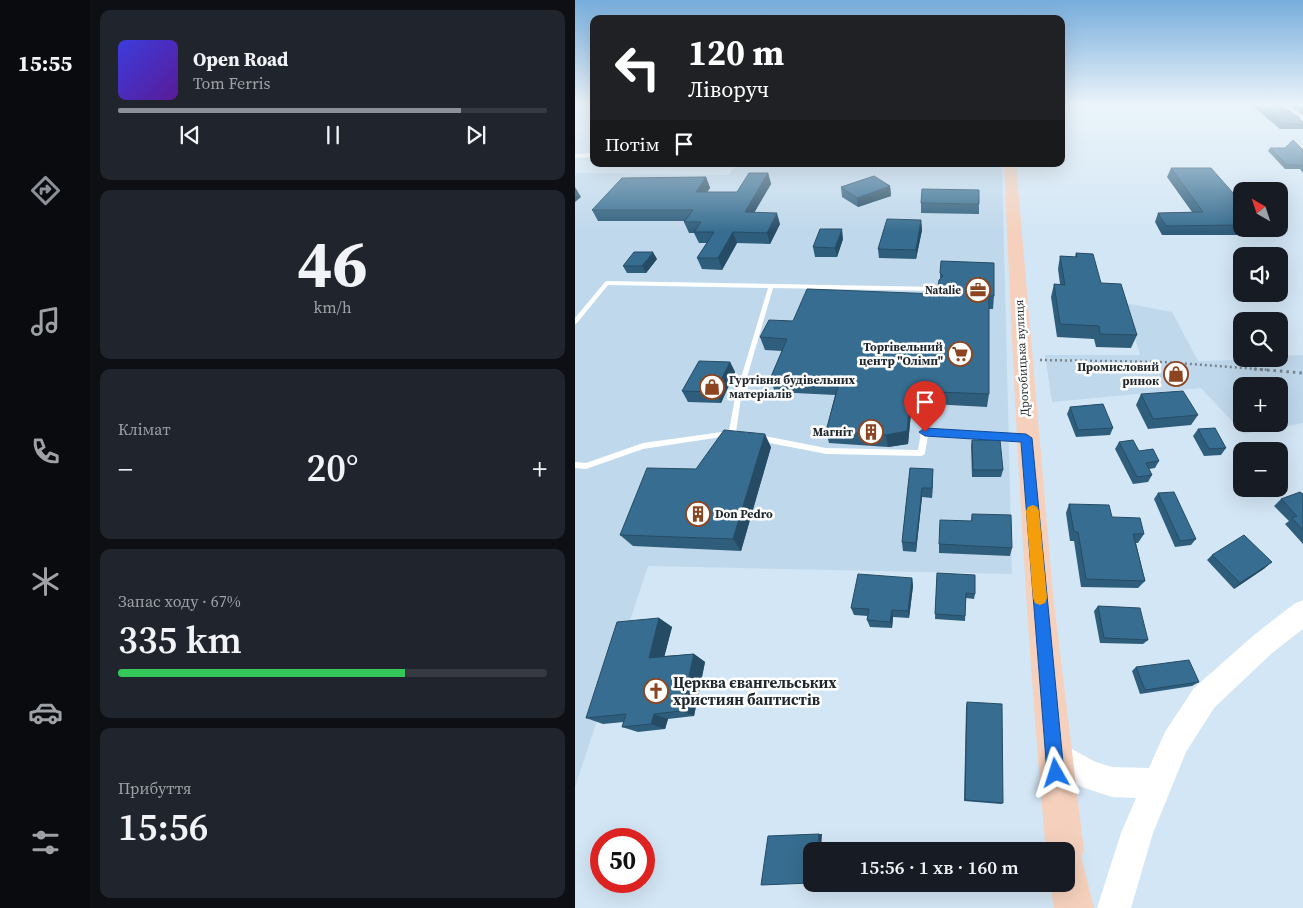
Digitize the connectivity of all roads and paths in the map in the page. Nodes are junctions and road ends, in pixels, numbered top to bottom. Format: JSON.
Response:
{"nodes":[{"id":1,"x":590,"y":155,"type":"edge"},
{"id":2,"x":575,"y":156,"type":"edge"},
{"id":3,"x":1010,"y":167,"type":"edge"},
{"id":4,"x":771,"y":286,"type":"junction"},
{"id":5,"x":938,"y":289,"type":"edge"},
{"id":6,"x":575,"y":322,"type":"edge"},
{"id":7,"x":1022,"y":360,"type":"junction"},
{"id":8,"x":1303,"y":373,"type":"edge"},
{"id":9,"x":732,"y":432,"type":"junction"},
{"id":10,"x":742,"y":434,"type":"edge"},
{"id":11,"x":751,"y":436,"type":"edge"},
{"id":12,"x":1026,"y":438,"type":"junction"},
{"id":13,"x":575,"y":465,"type":"edge"},
{"id":14,"x":1303,"y":613,"type":"edge"},
{"id":15,"x":1053,"y":754,"type":"junction"},
{"id":16,"x":1156,"y":784,"type":"junction"},
{"id":17,"x":1064,"y":842,"type":"edge"},
{"id":18,"x":1071,"y":892,"type":"edge"},
{"id":19,"x":1074,"y":908,"type":"edge"},
{"id":20,"x":1114,"y":908,"type":"edge"}],
"edges":[{"from":1,"to":2,"type":"street"},
{"from":3,"to":7,"type":"main road","name":"Дрогобицька вулиця"},
{"from":4,"to":5,"type":"lane"},
{"from":4,"to":6,"type":"lane"},
{"from":4,"to":9,"type":"lane"},
{"from":7,"to":8,"type":"path"},
{"from":7,"to":12,"type":"main road","name":"Дрогобицька вулиця"},
{"from":9,"to":10,"type":"lane"},
{"from":9,"to":13,"type":"lane"},
{"from":11,"to":12,"type":"lane"},
{"from":12,"to":15,"type":"main road","name":"Дрогобицька вулиця"},
{"from":14,"to":16,"type":"street"},
{"from":15,"to":16,"type":"street"},
{"from":15,"to":17,"type":"main road","name":"Дрогобицька вулиця"},
{"from":16,"to":20,"type":"street"},
{"from":18,"to":19,"type":"main road"}]}
